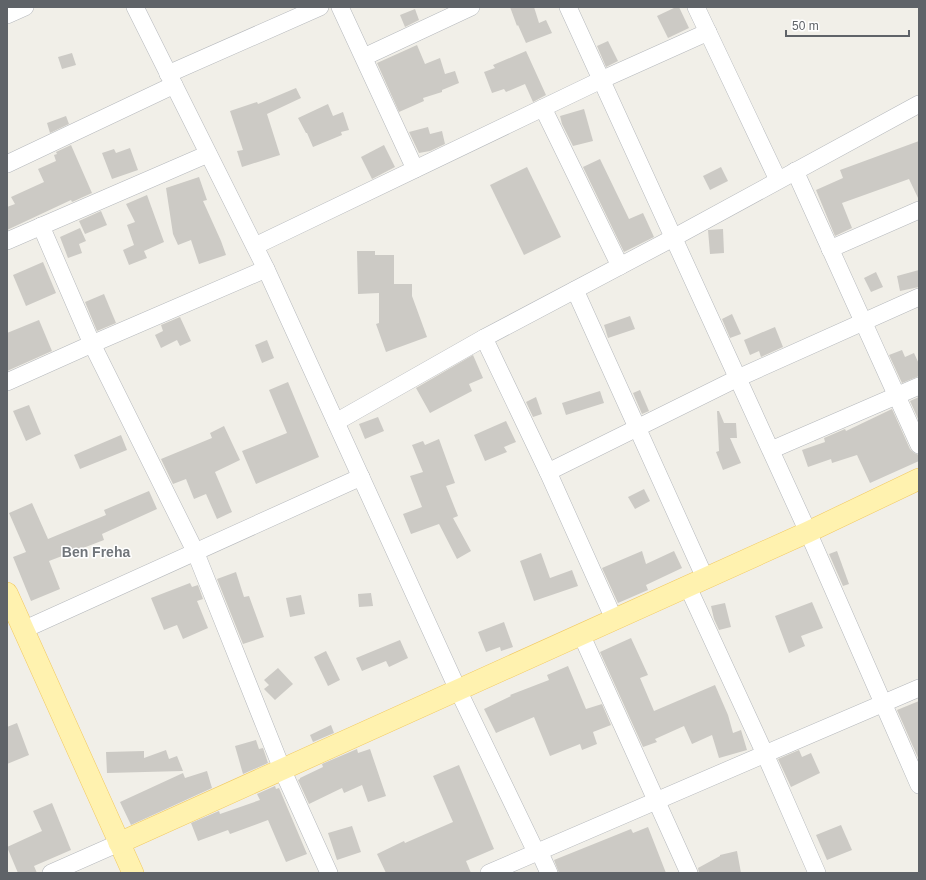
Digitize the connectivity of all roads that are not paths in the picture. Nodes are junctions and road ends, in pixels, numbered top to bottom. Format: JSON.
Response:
{"nodes":[{"id":1,"x":26,"y":7,"type":"edge"},
{"id":2,"x":134,"y":7,"type":"edge"},
{"id":3,"x":320,"y":7,"type":"edge"},
{"id":4,"x":340,"y":7,"type":"edge"},
{"id":5,"x":470,"y":7,"type":"edge"},
{"id":6,"x":568,"y":7,"type":"edge"},
{"id":7,"x":696,"y":7,"type":"edge"},
{"id":8,"x":7,"y":15,"type":"edge"},
{"id":9,"x":708,"y":32,"type":"junction"},
{"id":10,"x":364,"y":58,"type":"junction"},
{"id":11,"x":171,"y":80,"type":"junction"},
{"id":12,"x":601,"y":80,"type":"junction"},
{"id":13,"x":919,"y":104,"type":"edge"},
{"id":14,"x":543,"y":108,"type":"junction"},
{"id":15,"x":208,"y":154,"type":"junction"},
{"id":16,"x":7,"y":164,"type":"edge"},
{"id":17,"x":415,"y":169,"type":"junction"},
{"id":18,"x":795,"y":171,"type":"junction"},
{"id":19,"x":778,"y":180,"type":"junction"},
{"id":20,"x":919,"y":210,"type":"edge"},
{"id":21,"x":41,"y":226,"type":"junction"},
{"id":22,"x":673,"y":238,"type":"junction"},
{"id":23,"x":7,"y":241,"type":"edge"},
{"id":24,"x":255,"y":246,"type":"junction"},
{"id":25,"x":830,"y":249,"type":"junction"},
{"id":26,"x":620,"y":266,"type":"junction"},
{"id":27,"x":266,"y":269,"type":"junction"},
{"id":28,"x":575,"y":290,"type":"junction"},
{"id":29,"x":919,"y":297,"type":"edge"},
{"id":30,"x":863,"y":322,"type":"junction"},
{"id":31,"x":484,"y":338,"type":"junction"},
{"id":32,"x":92,"y":344,"type":"junction"},
{"id":33,"x":738,"y":378,"type":"junction"},
{"id":34,"x":7,"y":382,"type":"edge"},
{"id":35,"x":919,"y":386,"type":"edge"},
{"id":36,"x":897,"y":396,"type":"junction"},
{"id":37,"x":336,"y":422,"type":"junction"},
{"id":38,"x":637,"y":428,"type":"junction"},
{"id":39,"x":919,"y":445,"type":"edge"},
{"id":40,"x":771,"y":450,"type":"junction"},
{"id":41,"x":548,"y":472,"type":"junction"},
{"id":42,"x":361,"y":477,"type":"junction"},
{"id":43,"x":919,"y":479,"type":"edge"},
{"id":44,"x":808,"y":532,"type":"junction"},
{"id":45,"x":195,"y":551,"type":"junction"},
{"id":46,"x":696,"y":582,"type":"junction"},
{"id":47,"x":7,"y":593,"type":"edge"},
{"id":48,"x":614,"y":619,"type":"junction"},
{"id":49,"x":23,"y":630,"type":"junction"},
{"id":50,"x":581,"y":634,"type":"junction"},
{"id":51,"x":919,"y":688,"type":"edge"},
{"id":52,"x":458,"y":690,"type":"junction"},
{"id":53,"x":884,"y":704,"type":"junction"},
{"id":54,"x":765,"y":754,"type":"junction"},
{"id":55,"x":282,"y":769,"type":"junction"},
{"id":56,"x":919,"y":785,"type":"edge"},
{"id":57,"x":656,"y":801,"type":"junction"},
{"id":58,"x":119,"y":843,"type":"junction"},
{"id":59,"x":538,"y":852,"type":"junction"},
{"id":60,"x":51,"y":873,"type":"edge"},
{"id":61,"x":133,"y":873,"type":"edge"},
{"id":62,"x":329,"y":873,"type":"edge"},
{"id":63,"x":489,"y":873,"type":"edge"},
{"id":64,"x":549,"y":873,"type":"edge"},
{"id":65,"x":689,"y":873,"type":"edge"},
{"id":66,"x":817,"y":873,"type":"edge"}],
"edges":[{"from":1,"to":8,"type":"street"},
{"from":2,"to":11,"type":"street"},
{"from":3,"to":11,"type":"street"},
{"from":4,"to":10,"type":"street"},
{"from":5,"to":10,"type":"street"},
{"from":6,"to":12,"type":"street"},
{"from":7,"to":9,"type":"street"},
{"from":9,"to":12,"type":"street"},
{"from":9,"to":19,"type":"street"},
{"from":10,"to":17,"type":"street"},
{"from":11,"to":15,"type":"street"},
{"from":11,"to":16,"type":"street"},
{"from":12,"to":14,"type":"street"},
{"from":12,"to":22,"type":"street"},
{"from":13,"to":18,"type":"street"},
{"from":14,"to":17,"type":"street"},
{"from":14,"to":26,"type":"street"},
{"from":15,"to":21,"type":"street"},
{"from":15,"to":24,"type":"street"},
{"from":17,"to":24,"type":"street"},
{"from":18,"to":19,"type":"street"},
{"from":18,"to":25,"type":"street"},
{"from":19,"to":22,"type":"street"},
{"from":20,"to":25,"type":"street"},
{"from":21,"to":23,"type":"street"},
{"from":21,"to":32,"type":"street"},
{"from":22,"to":26,"type":"street"},
{"from":22,"to":33,"type":"street"},
{"from":24,"to":27,"type":"street"},
{"from":25,"to":30,"type":"street"},
{"from":26,"to":28,"type":"street"},
{"from":27,"to":32,"type":"street"},
{"from":27,"to":37,"type":"street"},
{"from":28,"to":31,"type":"street"},
{"from":28,"to":38,"type":"street"},
{"from":29,"to":30,"type":"street"},
{"from":30,"to":33,"type":"street"},
{"from":30,"to":36,"type":"street"},
{"from":31,"to":37,"type":"street"},
{"from":31,"to":41,"type":"street"},
{"from":32,"to":34,"type":"street"},
{"from":32,"to":45,"type":"street"},
{"from":33,"to":38,"type":"street"},
{"from":33,"to":40,"type":"street"},
{"from":35,"to":36,"type":"street"},
{"from":36,"to":39,"type":"street"},
{"from":36,"to":40,"type":"street"},
{"from":37,"to":42,"type":"street"},
{"from":38,"to":41,"type":"street"},
{"from":38,"to":46,"type":"street"},
{"from":40,"to":44,"type":"street"},
{"from":41,"to":48,"type":"street"},
{"from":42,"to":45,"type":"street"},
{"from":42,"to":52,"type":"street"},
{"from":43,"to":44,"type":"main road"},
{"from":44,"to":46,"type":"main road"},
{"from":44,"to":53,"type":"street"},
{"from":45,"to":49,"type":"street"},
{"from":45,"to":55,"type":"street"},
{"from":46,"to":48,"type":"main road"},
{"from":46,"to":54,"type":"street"},
{"from":47,"to":49,"type":"main road"},
{"from":48,"to":50,"type":"main road"},
{"from":49,"to":58,"type":"main road"},
{"from":50,"to":52,"type":"main road"},
{"from":50,"to":57,"type":"street"},
{"from":51,"to":53,"type":"street"},
{"from":52,"to":55,"type":"main road"},
{"from":52,"to":59,"type":"street"},
{"from":53,"to":54,"type":"street"},
{"from":53,"to":56,"type":"street"},
{"from":54,"to":57,"type":"street"},
{"from":54,"to":66,"type":"street"},
{"from":55,"to":58,"type":"main road"},
{"from":55,"to":62,"type":"street"},
{"from":57,"to":59,"type":"street"},
{"from":57,"to":65,"type":"street"},
{"from":58,"to":60,"type":"street"},
{"from":58,"to":61,"type":"main road"},
{"from":59,"to":63,"type":"street"},
{"from":59,"to":64,"type":"street"}]}
